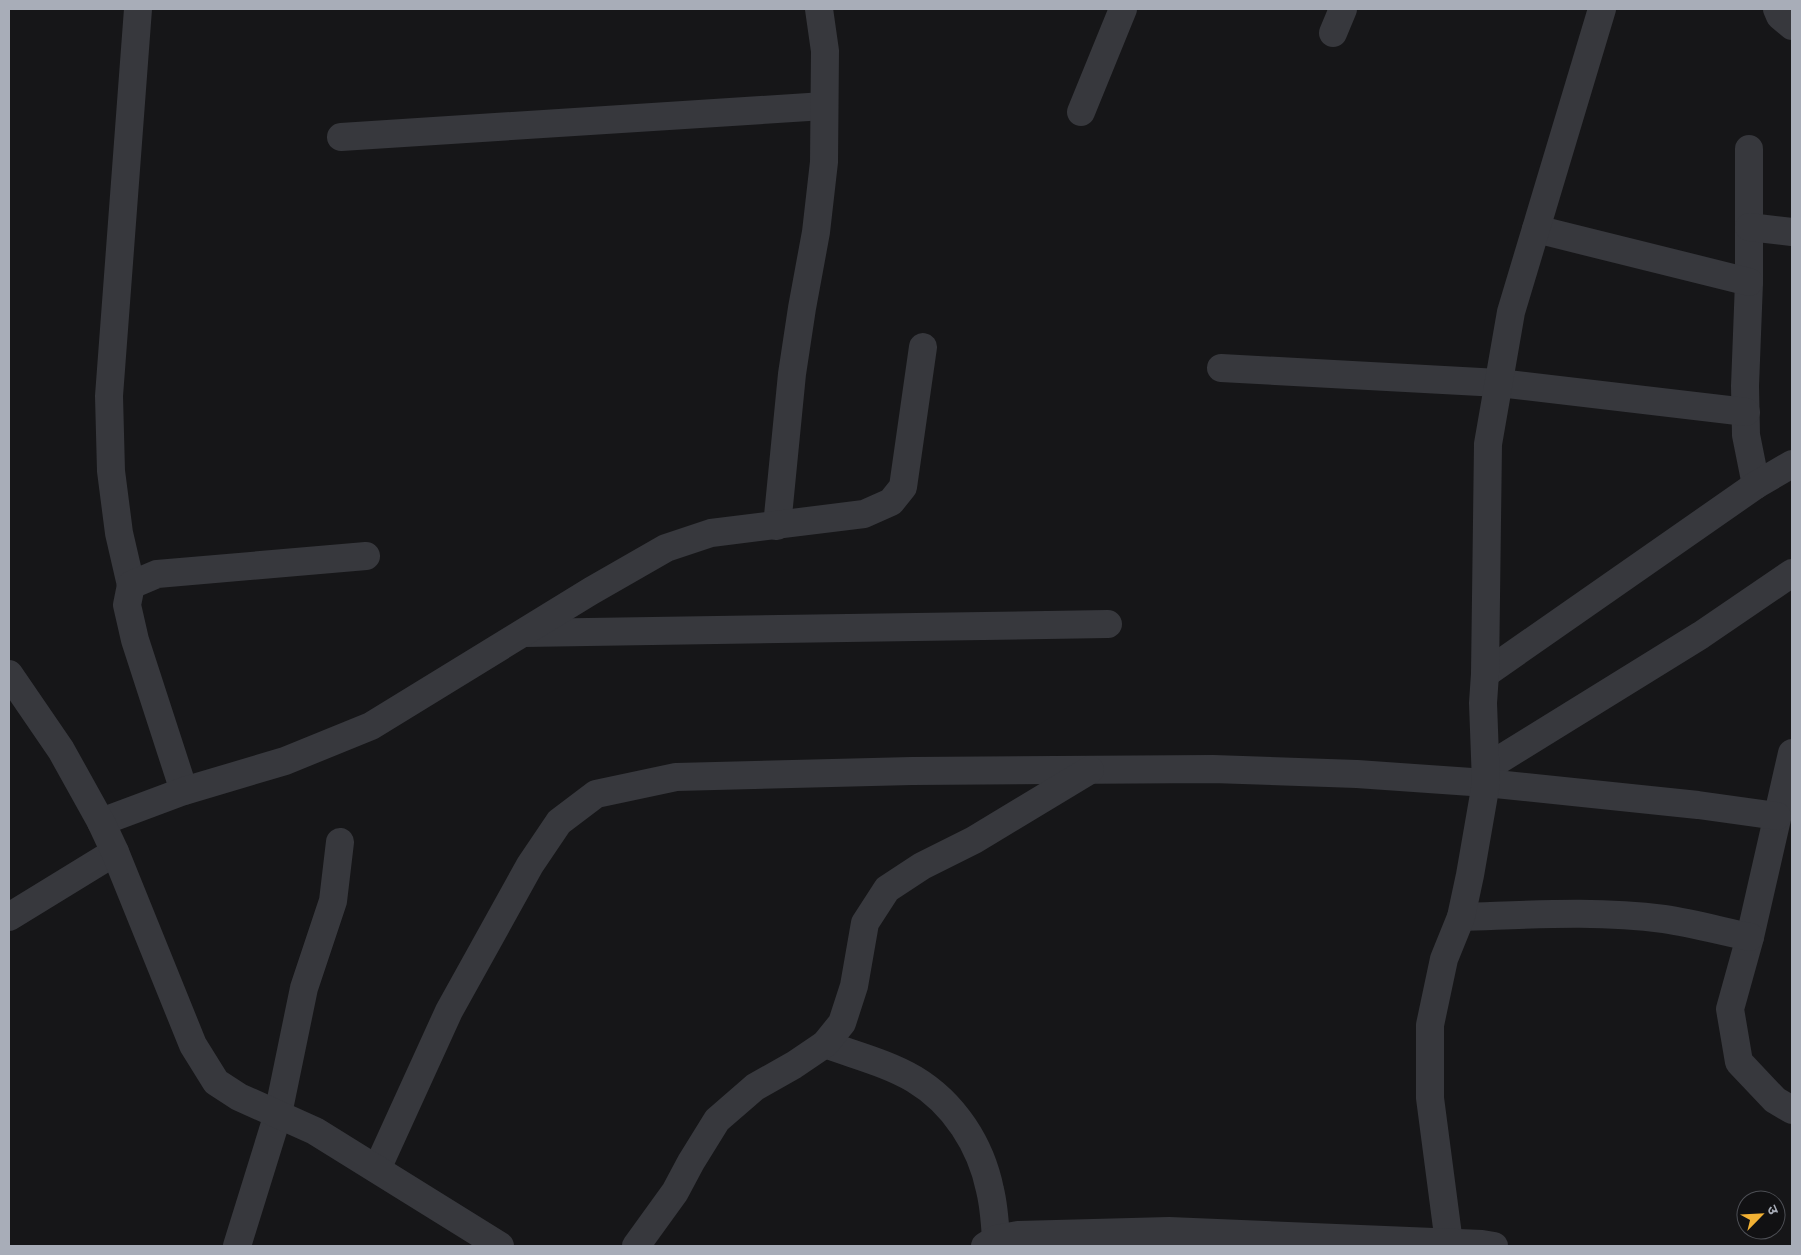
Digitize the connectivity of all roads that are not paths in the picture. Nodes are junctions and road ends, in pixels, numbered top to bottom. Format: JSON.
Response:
{"nodes":[{"id":1,"x":138,"y":9,"type":"edge"},
{"id":2,"x":819,"y":9,"type":"edge"},
{"id":3,"x":1123,"y":9,"type":"edge"},
{"id":4,"x":1343,"y":9,"type":"edge"},
{"id":5,"x":1602,"y":9,"type":"edge"},
{"id":6,"x":1777,"y":9,"type":"edge"},
{"id":7,"x":1792,"y":26,"type":"edge"},
{"id":8,"x":1333,"y":34,"type":"dead end"},
{"id":9,"x":824,"y":106,"type":"junction"},
{"id":10,"x":1081,"y":112,"type":"dead end"},
{"id":11,"x":341,"y":137,"type":"dead end"},
{"id":12,"x":1749,"y":149,"type":"dead end"},
{"id":13,"x":1749,"y":228,"type":"junction"},
{"id":14,"x":1536,"y":229,"type":"junction"},
{"id":15,"x":1792,"y":232,"type":"edge"},
{"id":16,"x":1749,"y":282,"type":"junction"},
{"id":17,"x":923,"y":347,"type":"dead end"},
{"id":18,"x":1221,"y":368,"type":"dead end"},
{"id":19,"x":1499,"y":383,"type":"junction"},
{"id":20,"x":1746,"y":412,"type":"junction"},
{"id":21,"x":1792,"y":464,"type":"edge"},
{"id":22,"x":1756,"y":485,"type":"junction"},
{"id":23,"x":777,"y":526,"type":"junction"},
{"id":24,"x":366,"y":556,"type":"dead end"},
{"id":25,"x":1792,"y":573,"type":"edge"},
{"id":26,"x":131,"y":585,"type":"junction"},
{"id":27,"x":1108,"y":624,"type":"dead end"},
{"id":28,"x":522,"y":633,"type":"junction"},
{"id":29,"x":9,"y":674,"type":"edge"},
{"id":30,"x":1485,"y":674,"type":"junction"},
{"id":31,"x":1792,"y":753,"type":"edge"},
{"id":32,"x":1486,"y":768,"type":"junction"},
{"id":33,"x":1091,"y":770,"type":"junction"},
{"id":34,"x":184,"y":791,"type":"junction"},
{"id":35,"x":1777,"y":816,"type":"junction"},
{"id":36,"x":101,"y":822,"type":"junction"},
{"id":37,"x":340,"y":842,"type":"dead end"},
{"id":38,"x":115,"y":852,"type":"junction"},
{"id":39,"x":9,"y":917,"type":"edge"},
{"id":40,"x":1460,"y":917,"type":"junction"},
{"id":41,"x":1750,"y":937,"type":"junction"},
{"id":42,"x":825,"y":1044,"type":"junction"},
{"id":43,"x":1792,"y":1110,"type":"edge"},
{"id":44,"x":278,"y":1114,"type":"junction"},
{"id":45,"x":376,"y":1169,"type":"junction"},
{"id":46,"x":1296,"y":1241,"type":"edge"},
{"id":47,"x":991,"y":1243,"type":"edge"},
{"id":48,"x":1449,"y":1243,"type":"junction"},
{"id":49,"x":237,"y":1246,"type":"edge"},
{"id":50,"x":500,"y":1246,"type":"edge"},
{"id":51,"x":636,"y":1246,"type":"edge"},
{"id":52,"x":1494,"y":1246,"type":"edge"}],
"edges":[{"from":1,"to":26,"type":"street"},
{"from":2,"to":9,"type":"street"},
{"from":3,"to":10,"type":"street"},
{"from":4,"to":8,"type":"street"},
{"from":5,"to":14,"type":"street"},
{"from":6,"to":7,"type":"street"},
{"from":9,"to":11,"type":"street"},
{"from":9,"to":23,"type":"street"},
{"from":12,"to":13,"type":"street"},
{"from":13,"to":15,"type":"street"},
{"from":13,"to":16,"type":"street"},
{"from":14,"to":16,"type":"street"},
{"from":14,"to":19,"type":"street"},
{"from":16,"to":20,"type":"street"},
{"from":17,"to":23,"type":"street"},
{"from":18,"to":19,"type":"street"},
{"from":19,"to":20,"type":"street"},
{"from":19,"to":30,"type":"street"},
{"from":20,"to":22,"type":"street"},
{"from":21,"to":22,"type":"street"},
{"from":22,"to":30,"type":"street"},
{"from":23,"to":28,"type":"street"},
{"from":24,"to":26,"type":"street"},
{"from":25,"to":32,"type":"street"},
{"from":26,"to":34,"type":"street"},
{"from":27,"to":28,"type":"street"},
{"from":28,"to":34,"type":"street"},
{"from":29,"to":36,"type":"street"},
{"from":30,"to":32,"type":"street"},
{"from":31,"to":35,"type":"street"},
{"from":32,"to":33,"type":"street"},
{"from":32,"to":35,"type":"street"},
{"from":32,"to":40,"type":"street"},
{"from":33,"to":42,"type":"street"},
{"from":33,"to":45,"type":"street"},
{"from":34,"to":36,"type":"street"},
{"from":35,"to":41,"type":"street"},
{"from":36,"to":38,"type":"street"},
{"from":37,"to":44,"type":"street"},
{"from":38,"to":39,"type":"street"},
{"from":38,"to":44,"type":"street"},
{"from":40,"to":41,"type":"street"},
{"from":40,"to":48,"type":"street"},
{"from":41,"to":43,"type":"street"},
{"from":42,"to":47,"type":"street"},
{"from":42,"to":51,"type":"street"},
{"from":44,"to":45,"type":"street"},
{"from":44,"to":49,"type":"street"},
{"from":45,"to":50,"type":"street"},
{"from":46,"to":47,"type":"street"},
{"from":46,"to":48,"type":"street"},
{"from":48,"to":52,"type":"street"}]}
